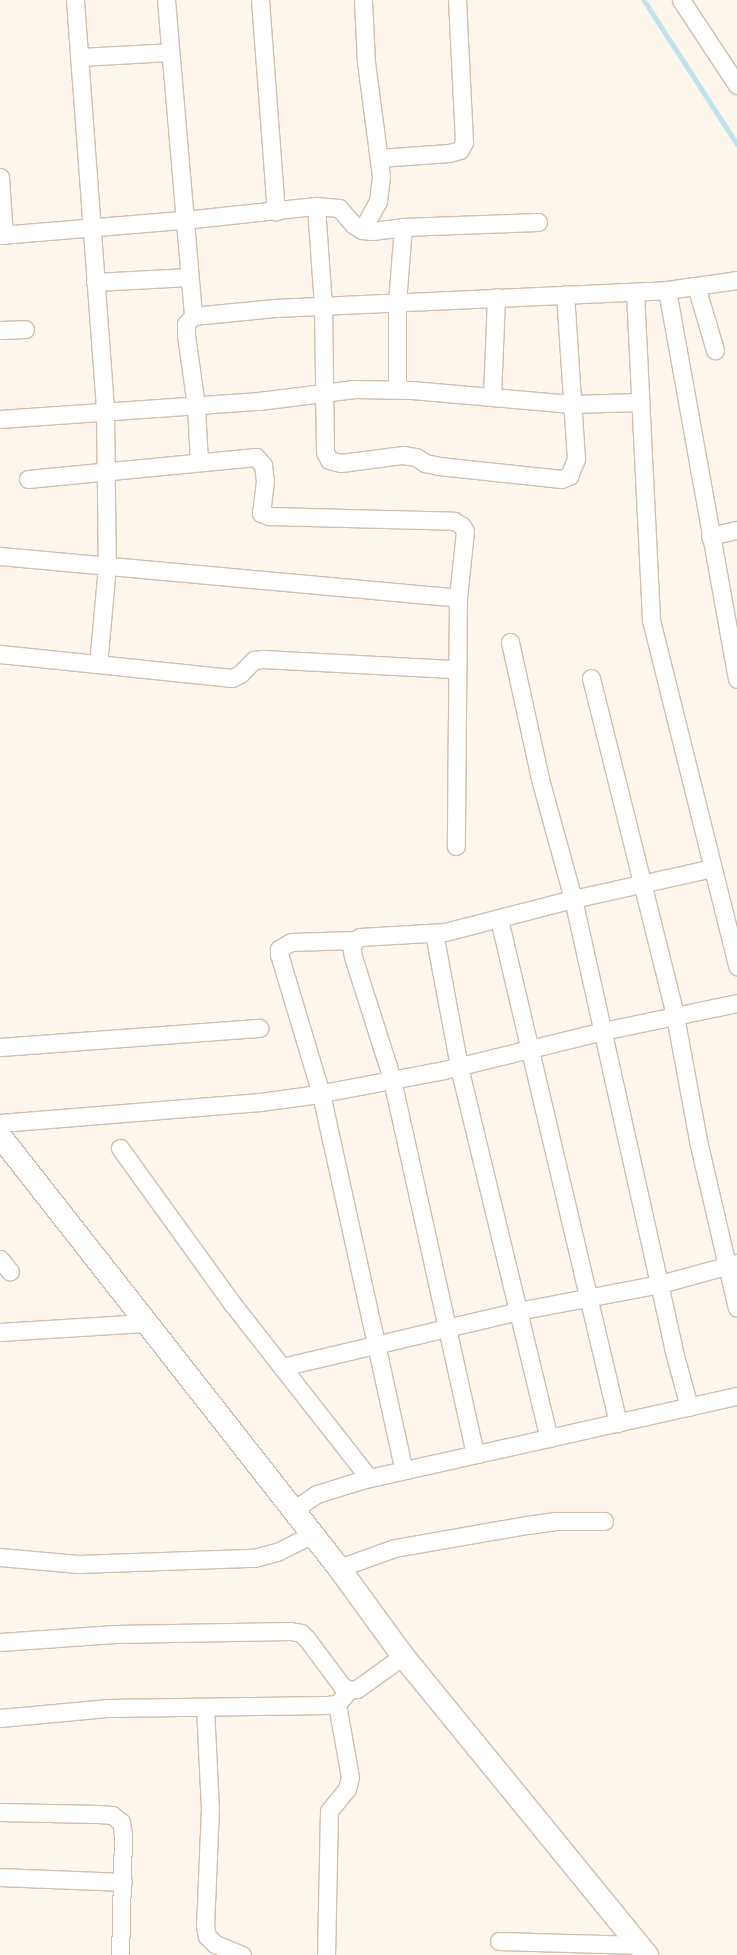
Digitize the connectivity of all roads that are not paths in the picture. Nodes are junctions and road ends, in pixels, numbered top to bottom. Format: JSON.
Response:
{"nodes":[{"id":1,"x":75,"y":0,"type":"edge"},
{"id":2,"x":166,"y":0,"type":"edge"},
{"id":3,"x":260,"y":0,"type":"edge"},
{"id":4,"x":363,"y":0,"type":"edge"},
{"id":5,"x":457,"y":0,"type":"edge"},
{"id":6,"x":681,"y":0,"type":"edge"},
{"id":7,"x":170,"y":52,"type":"junction"},
{"id":8,"x":79,"y":57,"type":"junction"},
{"id":9,"x":737,"y":85,"type":"edge"},
{"id":10,"x":379,"y":158,"type":"junction"},
{"id":11,"x":0,"y":178,"type":"edge"},
{"id":12,"x":316,"y":206,"type":"junction"},
{"id":13,"x":276,"y":211,"type":"junction"},
{"id":14,"x":184,"y":220,"type":"junction"},
{"id":15,"x":538,"y":222,"type":"dead end"},
{"id":16,"x":403,"y":227,"type":"junction"},
{"id":17,"x":91,"y":228,"type":"junction"},
{"id":18,"x":362,"y":230,"type":"junction"},
{"id":19,"x":2,"y":235,"type":"edge"},
{"id":20,"x":189,"y":277,"type":"junction"},
{"id":21,"x":737,"y":280,"type":"edge"},
{"id":22,"x":95,"y":282,"type":"junction"},
{"id":23,"x":696,"y":286,"type":"junction"},
{"id":24,"x":667,"y":290,"type":"junction"},
{"id":25,"x":635,"y":292,"type":"junction"},
{"id":26,"x":565,"y":294,"type":"junction"},
{"id":27,"x":496,"y":297,"type":"junction"},
{"id":28,"x":397,"y":302,"type":"junction"},
{"id":29,"x":323,"y":306,"type":"junction"},
{"id":30,"x":193,"y":316,"type":"junction"},
{"id":31,"x":25,"y":329,"type":"dead end"},
{"id":32,"x":0,"y":330,"type":"edge"},
{"id":33,"x":715,"y":350,"type":"dead end"},
{"id":34,"x":397,"y":389,"type":"junction"},
{"id":35,"x":324,"y":391,"type":"junction"},
{"id":36,"x":492,"y":397,"type":"junction"},
{"id":37,"x":640,"y":402,"type":"junction"},
{"id":38,"x":571,"y":404,"type":"junction"},
{"id":39,"x":196,"y":406,"type":"junction"},
{"id":40,"x":105,"y":412,"type":"junction"},
{"id":41,"x":0,"y":419,"type":"edge"},
{"id":42,"x":199,"y":462,"type":"junction"},
{"id":43,"x":106,"y":471,"type":"junction"},
{"id":44,"x":28,"y":479,"type":"dead end"},
{"id":45,"x":737,"y":530,"type":"edge"},
{"id":46,"x":710,"y":536,"type":"junction"},
{"id":47,"x":0,"y":556,"type":"edge"},
{"id":48,"x":107,"y":566,"type":"junction"},
{"id":49,"x":458,"y":598,"type":"junction"},
{"id":50,"x":510,"y":642,"type":"dead end"},
{"id":51,"x":0,"y":654,"type":"edge"},
{"id":52,"x":98,"y":664,"type":"junction"},
{"id":53,"x":457,"y":669,"type":"junction"},
{"id":54,"x":591,"y":678,"type":"dead end"},
{"id":55,"x":737,"y":679,"type":"edge"},
{"id":56,"x":456,"y":846,"type":"dead end"},
{"id":57,"x":713,"y":868,"type":"junction"},
{"id":58,"x":644,"y":885,"type":"junction"},
{"id":59,"x":573,"y":899,"type":"junction"},
{"id":60,"x":499,"y":919,"type":"junction"},
{"id":61,"x":434,"y":933,"type":"junction"},
{"id":62,"x":354,"y":940,"type":"junction"},
{"id":63,"x":737,"y":966,"type":"edge"},
{"id":64,"x":737,"y":1003,"type":"edge"},
{"id":65,"x":675,"y":1016,"type":"junction"},
{"id":66,"x":259,"y":1028,"type":"dead end"},
{"id":67,"x":603,"y":1031,"type":"junction"},
{"id":68,"x":0,"y":1047,"type":"edge"},
{"id":69,"x":530,"y":1050,"type":"junction"},
{"id":70,"x":459,"y":1067,"type":"junction"},
{"id":71,"x":392,"y":1079,"type":"junction"},
{"id":72,"x":321,"y":1094,"type":"junction"},
{"id":73,"x":0,"y":1123,"type":"edge"},
{"id":74,"x":0,"y":1136,"type":"edge"},
{"id":75,"x":120,"y":1148,"type":"dead end"},
{"id":76,"x":0,"y":1259,"type":"edge"},
{"id":77,"x":732,"y":1265,"type":"edge"},
{"id":78,"x":10,"y":1272,"type":"dead end"},
{"id":79,"x":660,"y":1284,"type":"junction"},
{"id":80,"x":588,"y":1297,"type":"junction"},
{"id":81,"x":737,"y":1308,"type":"edge"},
{"id":82,"x":518,"y":1311,"type":"junction"},
{"id":83,"x":145,"y":1323,"type":"junction"},
{"id":84,"x":446,"y":1328,"type":"junction"},
{"id":85,"x":0,"y":1332,"type":"edge"},
{"id":86,"x":377,"y":1346,"type":"junction"},
{"id":87,"x":282,"y":1367,"type":"junction"},
{"id":88,"x":737,"y":1396,"type":"edge"},
{"id":89,"x":689,"y":1407,"type":"junction"},
{"id":90,"x":618,"y":1423,"type":"junction"},
{"id":91,"x":549,"y":1438,"type":"junction"},
{"id":92,"x":475,"y":1454,"type":"junction"},
{"id":93,"x":404,"y":1470,"type":"junction"},
{"id":94,"x":369,"y":1478,"type":"junction"},
{"id":95,"x":293,"y":1510,"type":"junction"},
{"id":96,"x":604,"y":1521,"type":"dead end"},
{"id":97,"x":313,"y":1534,"type":"junction"},
{"id":98,"x":0,"y":1557,"type":"edge"},
{"id":99,"x":339,"y":1568,"type":"junction"},
{"id":100,"x":0,"y":1642,"type":"edge"},
{"id":101,"x":404,"y":1656,"type":"junction"},
{"id":102,"x":348,"y":1690,"type":"junction"},
{"id":103,"x":337,"y":1704,"type":"junction"},
{"id":104,"x":205,"y":1707,"type":"junction"},
{"id":105,"x":0,"y":1718,"type":"edge"},
{"id":106,"x":0,"y":1812,"type":"edge"},
{"id":107,"x":0,"y":1877,"type":"edge"},
{"id":108,"x":123,"y":1882,"type":"junction"},
{"id":109,"x":499,"y":1941,"type":"dead end"},
{"id":110,"x":594,"y":1950,"type":"edge"},
{"id":111,"x":643,"y":1950,"type":"edge"},
{"id":112,"x":120,"y":1955,"type":"edge"},
{"id":113,"x":242,"y":1955,"type":"edge"},
{"id":114,"x":326,"y":1955,"type":"edge"}],
"edges":[{"from":1,"to":8,"type":"street"},
{"from":2,"to":7,"type":"street"},
{"from":3,"to":13,"type":"street"},
{"from":4,"to":10,"type":"street"},
{"from":5,"to":10,"type":"street"},
{"from":6,"to":9,"type":"street"},
{"from":7,"to":8,"type":"street"},
{"from":7,"to":14,"type":"street"},
{"from":8,"to":17,"type":"street"},
{"from":10,"to":18,"type":"street"},
{"from":11,"to":19,"type":"street"},
{"from":12,"to":13,"type":"street"},
{"from":12,"to":18,"type":"street"},
{"from":12,"to":29,"type":"street"},
{"from":13,"to":14,"type":"street"},
{"from":14,"to":17,"type":"street"},
{"from":14,"to":20,"type":"street"},
{"from":15,"to":16,"type":"street"},
{"from":16,"to":18,"type":"street"},
{"from":16,"to":28,"type":"street"},
{"from":17,"to":19,"type":"street"},
{"from":17,"to":22,"type":"street"},
{"from":20,"to":22,"type":"street"},
{"from":20,"to":30,"type":"street"},
{"from":21,"to":23,"type":"street"},
{"from":22,"to":40,"type":"street"},
{"from":23,"to":24,"type":"street"},
{"from":23,"to":33,"type":"street"},
{"from":24,"to":25,"type":"street"},
{"from":24,"to":46,"type":"street"},
{"from":25,"to":26,"type":"street"},
{"from":25,"to":37,"type":"street"},
{"from":26,"to":27,"type":"street"},
{"from":26,"to":38,"type":"street"},
{"from":27,"to":28,"type":"street"},
{"from":27,"to":36,"type":"street"},
{"from":28,"to":29,"type":"street"},
{"from":28,"to":34,"type":"street"},
{"from":29,"to":30,"type":"street"},
{"from":29,"to":35,"type":"street"},
{"from":30,"to":39,"type":"street"},
{"from":31,"to":32,"type":"street"},
{"from":34,"to":35,"type":"street"},
{"from":34,"to":36,"type":"street"},
{"from":35,"to":38,"type":"street"},
{"from":35,"to":39,"type":"street"},
{"from":36,"to":38,"type":"street"},
{"from":37,"to":38,"type":"street"},
{"from":37,"to":57,"type":"street"},
{"from":39,"to":40,"type":"street"},
{"from":39,"to":42,"type":"street"},
{"from":40,"to":41,"type":"street"},
{"from":40,"to":43,"type":"street"},
{"from":42,"to":43,"type":"street"},
{"from":42,"to":49,"type":"street"},
{"from":43,"to":44,"type":"street"},
{"from":43,"to":48,"type":"street"},
{"from":45,"to":46,"type":"street"},
{"from":46,"to":55,"type":"street"},
{"from":47,"to":48,"type":"street"},
{"from":48,"to":49,"type":"street"},
{"from":48,"to":52,"type":"street"},
{"from":49,"to":53,"type":"street"},
{"from":50,"to":59,"type":"street"},
{"from":51,"to":52,"type":"street"},
{"from":52,"to":53,"type":"street"},
{"from":53,"to":56,"type":"street"},
{"from":54,"to":58,"type":"street"},
{"from":57,"to":58,"type":"street"},
{"from":57,"to":63,"type":"street"},
{"from":58,"to":59,"type":"street"},
{"from":58,"to":65,"type":"street"},
{"from":59,"to":60,"type":"street"},
{"from":59,"to":67,"type":"street"},
{"from":60,"to":61,"type":"street"},
{"from":60,"to":69,"type":"street"},
{"from":61,"to":62,"type":"street"},
{"from":61,"to":70,"type":"street"},
{"from":62,"to":71,"type":"street"},
{"from":62,"to":72,"type":"street"},
{"from":64,"to":65,"type":"street"},
{"from":65,"to":67,"type":"street"},
{"from":65,"to":77,"type":"street"},
{"from":66,"to":68,"type":"street"},
{"from":67,"to":69,"type":"street"},
{"from":67,"to":79,"type":"street"},
{"from":69,"to":70,"type":"street"},
{"from":69,"to":80,"type":"street"},
{"from":70,"to":71,"type":"street"},
{"from":70,"to":82,"type":"street"},
{"from":71,"to":72,"type":"street"},
{"from":71,"to":84,"type":"street"},
{"from":72,"to":73,"type":"street"},
{"from":72,"to":86,"type":"street"},
{"from":74,"to":83,"type":"street"},
{"from":75,"to":87,"type":"street"},
{"from":76,"to":78,"type":"street"},
{"from":77,"to":79,"type":"street"},
{"from":77,"to":81,"type":"street"},
{"from":79,"to":80,"type":"street"},
{"from":79,"to":89,"type":"street"},
{"from":80,"to":82,"type":"street"},
{"from":80,"to":90,"type":"street"},
{"from":82,"to":84,"type":"street"},
{"from":82,"to":91,"type":"street"},
{"from":83,"to":85,"type":"street"},
{"from":83,"to":95,"type":"street"},
{"from":84,"to":86,"type":"street"},
{"from":84,"to":92,"type":"street"},
{"from":86,"to":87,"type":"street"},
{"from":86,"to":93,"type":"street"},
{"from":87,"to":94,"type":"street"},
{"from":88,"to":89,"type":"street"},
{"from":89,"to":90,"type":"street"},
{"from":90,"to":91,"type":"street"},
{"from":91,"to":92,"type":"street"},
{"from":92,"to":93,"type":"street"},
{"from":93,"to":94,"type":"street"},
{"from":94,"to":95,"type":"street"},
{"from":95,"to":97,"type":"street"},
{"from":96,"to":99,"type":"street"},
{"from":97,"to":98,"type":"street"},
{"from":97,"to":99,"type":"street"},
{"from":99,"to":101,"type":"street"},
{"from":100,"to":102,"type":"street"},
{"from":101,"to":102,"type":"street"},
{"from":101,"to":111,"type":"street"},
{"from":102,"to":103,"type":"street"},
{"from":103,"to":104,"type":"street"},
{"from":103,"to":114,"type":"street"},
{"from":104,"to":105,"type":"street"},
{"from":104,"to":113,"type":"street"},
{"from":106,"to":108,"type":"street"},
{"from":107,"to":108,"type":"street"},
{"from":108,"to":112,"type":"street"},
{"from":109,"to":110,"type":"street"},
{"from":110,"to":111,"type":"street"}]}
